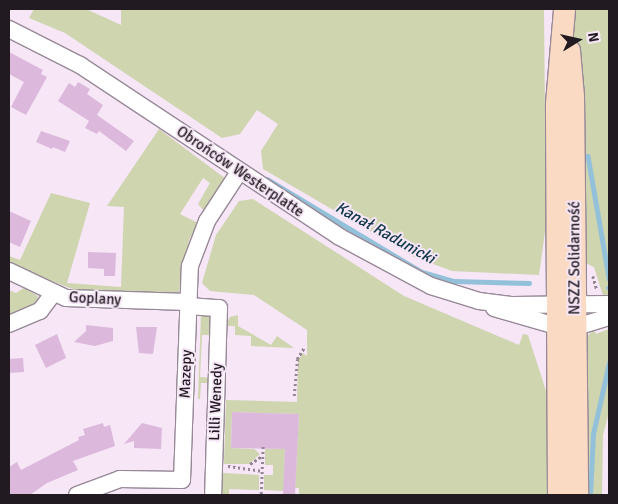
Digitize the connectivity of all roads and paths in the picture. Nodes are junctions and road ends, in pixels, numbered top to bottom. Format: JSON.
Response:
{"nodes":[{"id":1,"x":564,"y":16,"type":"edge"},
{"id":2,"x":9,"y":29,"type":"edge"},
{"id":3,"x":239,"y":172,"type":"junction"},
{"id":4,"x":9,"y":271,"type":"edge"},
{"id":5,"x":53,"y":294,"type":"junction"},
{"id":6,"x":479,"y":301,"type":"junction"},
{"id":7,"x":188,"y":304,"type":"junction"},
{"id":8,"x":566,"y":304,"type":"junction"},
{"id":9,"x":609,"y":304,"type":"edge"},
{"id":10,"x":219,"y":308,"type":"joint"},
{"id":11,"x":609,"y":317,"type":"edge"},
{"id":12,"x":9,"y":324,"type":"edge"},
{"id":13,"x":566,"y":326,"type":"junction"},
{"id":14,"x":304,"y":348,"type":"dead end"},
{"id":15,"x":294,"y":396,"type":"dead end"},
{"id":16,"x":263,"y":444,"type":"dead end"},
{"id":17,"x":262,"y":456,"type":"junction"},
{"id":18,"x":250,"y":464,"type":"dead end"},
{"id":19,"x":222,"y":466,"type":"dead end"},
{"id":20,"x":262,"y":471,"type":"junction"},
{"id":21,"x":261,"y":494,"type":"dead end"},
{"id":22,"x":77,"y":495,"type":"edge"},
{"id":23,"x":213,"y":495,"type":"edge"},
{"id":24,"x":558,"y":495,"type":"edge"},
{"id":25,"x":577,"y":495,"type":"edge"}],
"edges":[{"from":1,"to":8,"type":"main road","name":"NSZZ Solidarność"},
{"from":2,"to":3,"type":"street","name":"Obrońców Westerplatte"},
{"from":3,"to":6,"type":"street","name":"Obrońców Westerplatte"},
{"from":3,"to":7,"type":"street","name":"Mazepy"},
{"from":4,"to":5,"type":"street","name":"Goplany"},
{"from":5,"to":7,"type":"street","name":"Goplany"},
{"from":5,"to":12,"type":"street"},
{"from":6,"to":8,"type":"street","name":"Obrońców Westerplatte"},
{"from":6,"to":13,"type":"street","name":"Obrońców Westerplatte"},
{"from":7,"to":10,"type":"street","name":"Goplany"},
{"from":7,"to":22,"type":"street","name":"Mazepy"},
{"from":8,"to":9,"type":"street","name":"Obrońców Westerplatte"},
{"from":8,"to":13,"type":"main road","name":"NSZZ Solidarność"},
{"from":10,"to":23,"type":"street","name":"Lilli Wenedy"},
{"from":11,"to":13,"type":"street"},
{"from":13,"to":24,"type":"main road","name":"NSZZ Solidarność"},
{"from":13,"to":25,"type":"main road","name":"NSZZ Solidarność"},
{"from":14,"to":15,"type":"path"},
{"from":16,"to":17,"type":"path"},
{"from":17,"to":18,"type":"path"},
{"from":17,"to":20,"type":"path"},
{"from":19,"to":20,"type":"path"},
{"from":20,"to":21,"type":"path"}]}
